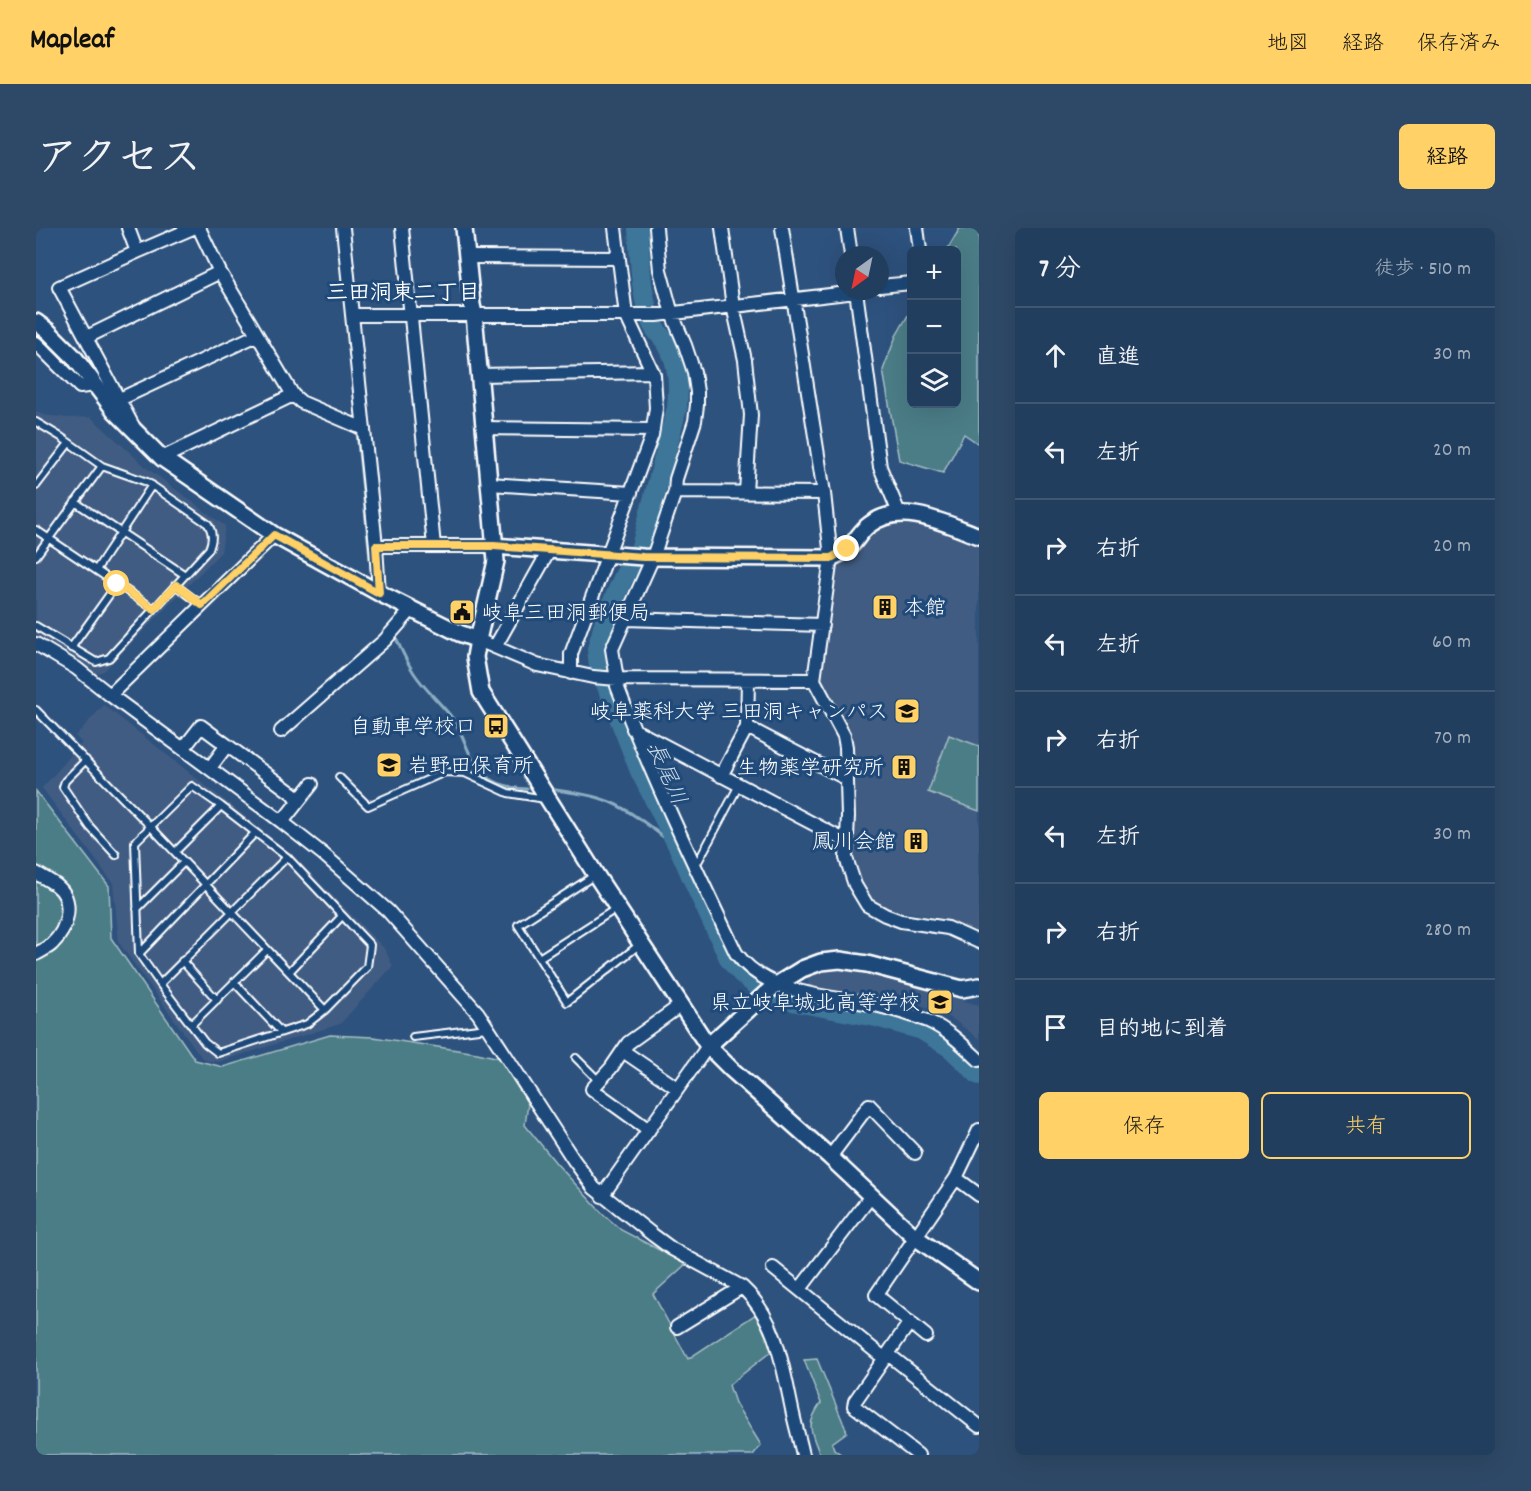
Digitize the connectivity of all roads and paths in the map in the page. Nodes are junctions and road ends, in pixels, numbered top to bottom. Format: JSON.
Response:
{"nodes":[{"id":1,"x":128,"y":228,"type":"edge"},
{"id":2,"x":193,"y":228,"type":"edge"},
{"id":3,"x":199,"y":228,"type":"edge"},
{"id":4,"x":343,"y":228,"type":"edge"},
{"id":5,"x":402,"y":228,"type":"edge"},
{"id":6,"x":464,"y":228,"type":"edge"},
{"id":7,"x":615,"y":228,"type":"edge"},
{"id":8,"x":656,"y":228,"type":"edge"},
{"id":9,"x":722,"y":228,"type":"edge"},
{"id":10,"x":783,"y":228,"type":"edge"},
{"id":11,"x":847,"y":228,"type":"edge"},
{"id":12,"x":917,"y":228,"type":"edge"},
{"id":13,"x":850,"y":246,"type":"edge"},
{"id":14,"x":919,"y":246,"type":"edge"},
{"id":15,"x":138,"y":252,"type":"junction"},
{"id":16,"x":467,"y":257,"type":"junction"},
{"id":17,"x":618,"y":258,"type":"junction"},
{"id":18,"x":220,"y":272,"type":"junction"},
{"id":19,"x":907,"y":283,"type":"edge"},
{"id":20,"x":889,"y":285,"type":"edge"},
{"id":21,"x":835,"y":294,"type":"edge"},
{"id":22,"x":794,"y":299,"type":"junction"},
{"id":23,"x":857,"y":300,"type":"edge"},
{"id":24,"x":733,"y":306,"type":"junction"},
{"id":25,"x":410,"y":314,"type":"junction"},
{"id":26,"x":474,"y":314,"type":"junction"},
{"id":27,"x":672,"y":314,"type":"junction"},
{"id":28,"x":352,"y":315,"type":"junction"},
{"id":29,"x":626,"y":315,"type":"junction"},
{"id":30,"x":36,"y":322,"type":"edge"},
{"id":31,"x":257,"y":335,"type":"junction"},
{"id":32,"x":87,"y":337,"type":"junction"},
{"id":33,"x":36,"y":343,"type":"edge"},
{"id":34,"x":653,"y":372,"type":"junction"},
{"id":35,"x":480,"y":375,"type":"junction"},
{"id":36,"x":95,"y":385,"type":"junction"},
{"id":37,"x":293,"y":395,"type":"junction"},
{"id":38,"x":120,"y":399,"type":"junction"},
{"id":39,"x":36,"y":422,"type":"edge"},
{"id":40,"x":484,"y":428,"type":"junction"},
{"id":41,"x":364,"y":429,"type":"junction"},
{"id":42,"x":652,"y":430,"type":"junction"},
{"id":43,"x":139,"y":436,"type":"junction"},
{"id":44,"x":69,"y":443,"type":"junction"},
{"id":45,"x":162,"y":458,"type":"junction"},
{"id":46,"x":102,"y":466,"type":"junction"},
{"id":47,"x":489,"y":484,"type":"junction"},
{"id":48,"x":152,"y":485,"type":"junction"},
{"id":49,"x":36,"y":486,"type":"edge"},
{"id":50,"x":675,"y":492,"type":"junction"},
{"id":51,"x":746,"y":492,"type":"junction"},
{"id":52,"x":631,"y":493,"type":"junction"},
{"id":53,"x":824,"y":493,"type":"junction"},
{"id":54,"x":75,"y":502,"type":"junction"},
{"id":55,"x":899,"y":513,"type":"junction"},
{"id":56,"x":36,"y":530,"type":"edge"},
{"id":57,"x":121,"y":533,"type":"junction"},
{"id":58,"x":274,"y":535,"type":"junction"},
{"id":59,"x":979,"y":536,"type":"edge"},
{"id":60,"x":49,"y":538,"type":"junction"},
{"id":61,"x":376,"y":546,"type":"junction"},
{"id":62,"x":434,"y":546,"type":"junction"},
{"id":63,"x":494,"y":546,"type":"junction"},
{"id":64,"x":549,"y":550,"type":"junction"},
{"id":65,"x":608,"y":555,"type":"junction"},
{"id":66,"x":36,"y":556,"type":"edge"},
{"id":67,"x":648,"y":557,"type":"junction"},
{"id":68,"x":831,"y":558,"type":"junction"},
{"id":69,"x":96,"y":570,"type":"junction"},
{"id":70,"x":184,"y":575,"type":"junction"},
{"id":71,"x":117,"y":584,"type":"junction"},
{"id":72,"x":176,"y":585,"type":"junction"},
{"id":73,"x":379,"y":593,"type":"junction"},
{"id":74,"x":202,"y":605,"type":"junction"},
{"id":75,"x":154,"y":609,"type":"junction"},
{"id":76,"x":412,"y":609,"type":"junction"},
{"id":77,"x":626,"y":619,"type":"junction"},
{"id":78,"x":822,"y":625,"type":"junction"},
{"id":79,"x":36,"y":626,"type":"edge"},
{"id":80,"x":478,"y":640,"type":"junction"},
{"id":81,"x":36,"y":645,"type":"edge"},
{"id":82,"x":495,"y":647,"type":"junction"},
{"id":83,"x":71,"y":648,"type":"junction"},
{"id":84,"x":571,"y":673,"type":"junction"},
{"id":85,"x":614,"y":679,"type":"junction"},
{"id":86,"x":814,"y":680,"type":"junction"},
{"id":87,"x":748,"y":681,"type":"junction"},
{"id":88,"x":110,"y":695,"type":"junction"},
{"id":89,"x":36,"y":710,"type":"edge"},
{"id":90,"x":747,"y":727,"type":"junction"},
{"id":91,"x":633,"y":729,"type":"junction"},
{"id":92,"x":281,"y":730,"type":"dead end"},
{"id":93,"x":227,"y":746,"type":"junction"},
{"id":94,"x":183,"y":749,"type":"junction"},
{"id":95,"x":86,"y":760,"type":"junction"},
{"id":96,"x":210,"y":768,"type":"junction"},
{"id":97,"x":721,"y":776,"type":"junction"},
{"id":98,"x":339,"y":777,"type":"dead end"},
{"id":99,"x":847,"y":779,"type":"junction"},
{"id":100,"x":312,"y":784,"type":"dead end"},
{"id":101,"x":739,"y":785,"type":"junction"},
{"id":102,"x":300,"y":799,"type":"junction"},
{"id":103,"x":548,"y":800,"type":"junction"},
{"id":104,"x":221,"y":806,"type":"junction"},
{"id":105,"x":282,"y":822,"type":"junction"},
{"id":106,"x":150,"y":826,"type":"junction"},
{"id":107,"x":255,"y":833,"type":"junction"},
{"id":108,"x":846,"y":841,"type":"junction"},
{"id":109,"x":175,"y":852,"type":"junction"},
{"id":110,"x":116,"y":855,"type":"dead end"},
{"id":111,"x":287,"y":857,"type":"junction"},
{"id":112,"x":184,"y":862,"type":"junction"},
{"id":113,"x":692,"y":862,"type":"junction"},
{"id":114,"x":36,"y":873,"type":"edge"},
{"id":115,"x":596,"y":875,"type":"junction"},
{"id":116,"x":206,"y":884,"type":"junction"},
{"id":117,"x":618,"y":908,"type":"junction"},
{"id":118,"x":137,"y":909,"type":"junction"},
{"id":119,"x":231,"y":912,"type":"junction"},
{"id":120,"x":342,"y":916,"type":"junction"},
{"id":121,"x":979,"y":942,"type":"edge"},
{"id":122,"x":641,"y":944,"type":"junction"},
{"id":123,"x":267,"y":950,"type":"junction"},
{"id":124,"x":36,"y":954,"type":"edge"},
{"id":125,"x":139,"y":954,"type":"junction"},
{"id":126,"x":539,"y":958,"type":"junction"},
{"id":127,"x":182,"y":961,"type":"junction"},
{"id":128,"x":289,"y":972,"type":"junction"},
{"id":129,"x":234,"y":982,"type":"junction"},
{"id":130,"x":160,"y":984,"type":"junction"},
{"id":131,"x":776,"y":986,"type":"junction"},
{"id":132,"x":979,"y":986,"type":"edge"},
{"id":133,"x":217,"y":1000,"type":"junction"},
{"id":134,"x":681,"y":1005,"type":"junction"},
{"id":135,"x":325,"y":1010,"type":"junction"},
{"id":136,"x":191,"y":1025,"type":"junction"},
{"id":137,"x":487,"y":1028,"type":"junction"},
{"id":138,"x":281,"y":1032,"type":"junction"},
{"id":139,"x":413,"y":1037,"type":"dead end"},
{"id":140,"x":708,"y":1046,"type":"junction"},
{"id":141,"x":623,"y":1051,"type":"junction"},
{"id":142,"x":576,"y":1058,"type":"dead end"},
{"id":143,"x":979,"y":1060,"type":"edge"},
{"id":144,"x":599,"y":1081,"type":"junction"},
{"id":145,"x":677,"y":1088,"type":"junction"},
{"id":146,"x":649,"y":1130,"type":"junction"},
{"id":147,"x":979,"y":1130,"type":"edge"},
{"id":148,"x":915,"y":1153,"type":"dead end"},
{"id":149,"x":830,"y":1157,"type":"junction"},
{"id":150,"x":956,"y":1178,"type":"junction"},
{"id":151,"x":979,"y":1195,"type":"edge"},
{"id":152,"x":602,"y":1196,"type":"junction"},
{"id":153,"x":872,"y":1196,"type":"junction"},
{"id":154,"x":915,"y":1237,"type":"junction"},
{"id":155,"x":773,"y":1268,"type":"dead end"},
{"id":156,"x":979,"y":1282,"type":"edge"},
{"id":157,"x":742,"y":1287,"type":"junction"},
{"id":158,"x":800,"y":1289,"type":"junction"},
{"id":159,"x":910,"y":1322,"type":"junction"},
{"id":160,"x":677,"y":1327,"type":"dead end"},
{"id":161,"x":926,"y":1335,"type":"dead end"},
{"id":162,"x":883,"y":1354,"type":"junction"},
{"id":163,"x":979,"y":1426,"type":"edge"},
{"id":164,"x":803,"y":1455,"type":"edge"},
{"id":165,"x":918,"y":1455,"type":"edge"}],
"edges":[{"from":1,"to":15,"type":"street"},
{"from":2,"to":15,"type":"street"},
{"from":3,"to":18,"type":"street"},
{"from":4,"to":28,"type":"street"},
{"from":5,"to":25,"type":"street"},
{"from":6,"to":16,"type":"street"},
{"from":7,"to":17,"type":"street"},
{"from":8,"to":27,"type":"street"},
{"from":9,"to":24,"type":"street"},
{"from":10,"to":22,"type":"street"},
{"from":11,"to":13,"type":"street"},
{"from":12,"to":14,"type":"street"},
{"from":15,"to":32,"type":"street"},
{"from":16,"to":17,"type":"street"},
{"from":16,"to":26,"type":"street"},
{"from":17,"to":29,"type":"street"},
{"from":18,"to":31,"type":"street"},
{"from":18,"to":32,"type":"street"},
{"from":19,"to":20,"type":"street"},
{"from":21,"to":22,"type":"street"},
{"from":22,"to":24,"type":"street"},
{"from":22,"to":53,"type":"street"},
{"from":23,"to":55,"type":"street"},
{"from":24,"to":27,"type":"street"},
{"from":24,"to":51,"type":"street"},
{"from":25,"to":26,"type":"street"},
{"from":25,"to":28,"type":"street"},
{"from":25,"to":62,"type":"street"},
{"from":26,"to":29,"type":"street"},
{"from":26,"to":35,"type":"street"},
{"from":27,"to":29,"type":"street"},
{"from":27,"to":50,"type":"street"},
{"from":28,"to":41,"type":"street"},
{"from":29,"to":34,"type":"street"},
{"from":30,"to":36,"type":"street"},
{"from":31,"to":37,"type":"street"},
{"from":31,"to":38,"type":"street"},
{"from":32,"to":38,"type":"street"},
{"from":33,"to":36,"type":"street"},
{"from":34,"to":35,"type":"street"},
{"from":34,"to":42,"type":"street"},
{"from":35,"to":40,"type":"street"},
{"from":36,"to":43,"type":"street"},
{"from":37,"to":41,"type":"street"},
{"from":37,"to":45,"type":"street"},
{"from":38,"to":43,"type":"street"},
{"from":39,"to":44,"type":"lane"},
{"from":40,"to":42,"type":"street"},
{"from":40,"to":47,"type":"street"},
{"from":41,"to":61,"type":"street"},
{"from":42,"to":52,"type":"street"},
{"from":43,"to":45,"type":"street"},
{"from":44,"to":46,"type":"lane"},
{"from":44,"to":49,"type":"lane"},
{"from":45,"to":58,"type":"street"},
{"from":46,"to":48,"type":"lane"},
{"from":46,"to":54,"type":"lane"},
{"from":47,"to":52,"type":"street"},
{"from":47,"to":63,"type":"street"},
{"from":48,"to":57,"type":"lane"},
{"from":48,"to":70,"type":"lane"},
{"from":50,"to":51,"type":"street"},
{"from":50,"to":67,"type":"street"},
{"from":51,"to":53,"type":"street"},
{"from":52,"to":65,"type":"street"},
{"from":53,"to":68,"type":"street"},
{"from":54,"to":57,"type":"lane"},
{"from":54,"to":60,"type":"lane"},
{"from":55,"to":59,"type":"street"},
{"from":55,"to":68,"type":"street"},
{"from":56,"to":60,"type":"lane"},
{"from":57,"to":69,"type":"lane"},
{"from":57,"to":70,"type":"lane"},
{"from":58,"to":73,"type":"street"},
{"from":58,"to":74,"type":"street"},
{"from":60,"to":66,"type":"lane"},
{"from":60,"to":69,"type":"lane"},
{"from":61,"to":62,"type":"street"},
{"from":61,"to":73,"type":"street"},
{"from":62,"to":63,"type":"street"},
{"from":63,"to":64,"type":"street"},
{"from":63,"to":80,"type":"street"},
{"from":64,"to":65,"type":"street"},
{"from":64,"to":82,"type":"street"},
{"from":65,"to":67,"type":"street"},
{"from":65,"to":84,"type":"street"},
{"from":67,"to":68,"type":"street"},
{"from":67,"to":77,"type":"street"},
{"from":68,"to":78,"type":"street"},
{"from":69,"to":71,"type":"lane"},
{"from":70,"to":72,"type":"lane"},
{"from":71,"to":75,"type":"lane"},
{"from":71,"to":83,"type":"lane"},
{"from":72,"to":74,"type":"lane"},
{"from":72,"to":75,"type":"lane"},
{"from":73,"to":76,"type":"street"},
{"from":74,"to":88,"type":"street"},
{"from":75,"to":83,"type":"lane"},
{"from":76,"to":80,"type":"street"},
{"from":76,"to":92,"type":"street"},
{"from":77,"to":78,"type":"street"},
{"from":77,"to":85,"type":"street"},
{"from":78,"to":86,"type":"street"},
{"from":79,"to":83,"type":"lane"},
{"from":80,"to":82,"type":"street"},
{"from":80,"to":103,"type":"street"},
{"from":81,"to":88,"type":"street"},
{"from":82,"to":84,"type":"street"},
{"from":84,"to":85,"type":"street"},
{"from":85,"to":87,"type":"street"},
{"from":85,"to":91,"type":"street"},
{"from":86,"to":87,"type":"street"},
{"from":86,"to":99,"type":"street"},
{"from":87,"to":90,"type":"street"},
{"from":88,"to":94,"type":"street"},
{"from":89,"to":95,"type":"lane"},
{"from":90,"to":97,"type":"street"},
{"from":90,"to":99,"type":"street"},
{"from":91,"to":97,"type":"street"},
{"from":91,"to":113,"type":"street"},
{"from":93,"to":94,"type":"street"},
{"from":93,"to":96,"type":"street"},
{"from":93,"to":102,"type":"street"},
{"from":94,"to":96,"type":"street"},
{"from":95,"to":106,"type":"lane"},
{"from":95,"to":110,"type":"lane"},
{"from":96,"to":105,"type":"street"},
{"from":97,"to":101,"type":"street"},
{"from":98,"to":103,"type":"lane"},
{"from":99,"to":108,"type":"street"},
{"from":100,"to":102,"type":"street"},
{"from":101,"to":108,"type":"street"},
{"from":101,"to":113,"type":"lane"},
{"from":102,"to":105,"type":"street"},
{"from":103,"to":115,"type":"street"},
{"from":104,"to":106,"type":"lane"},
{"from":104,"to":107,"type":"lane"},
{"from":104,"to":109,"type":"lane"},
{"from":105,"to":137,"type":"street"},
{"from":106,"to":109,"type":"lane"},
{"from":106,"to":118,"type":"lane"},
{"from":107,"to":111,"type":"lane"},
{"from":107,"to":116,"type":"lane"},
{"from":108,"to":121,"type":"street"},
{"from":109,"to":112,"type":"lane"},
{"from":111,"to":119,"type":"lane"},
{"from":111,"to":120,"type":"lane"},
{"from":112,"to":116,"type":"lane"},
{"from":112,"to":118,"type":"lane"},
{"from":113,"to":131,"type":"street"},
{"from":114,"to":124,"type":"street"},
{"from":115,"to":117,"type":"street"},
{"from":115,"to":126,"type":"lane"},
{"from":116,"to":119,"type":"lane"},
{"from":116,"to":125,"type":"lane"},
{"from":117,"to":122,"type":"street"},
{"from":117,"to":126,"type":"lane"},
{"from":118,"to":125,"type":"lane"},
{"from":119,"to":123,"type":"lane"},
{"from":119,"to":127,"type":"lane"},
{"from":120,"to":128,"type":"lane"},
{"from":120,"to":135,"type":"lane"},
{"from":122,"to":126,"type":"lane"},
{"from":122,"to":134,"type":"street"},
{"from":123,"to":128,"type":"lane"},
{"from":123,"to":129,"type":"lane"},
{"from":125,"to":130,"type":"lane"},
{"from":127,"to":130,"type":"lane"},
{"from":127,"to":133,"type":"lane"},
{"from":128,"to":135,"type":"lane"},
{"from":129,"to":133,"type":"lane"},
{"from":129,"to":138,"type":"lane"},
{"from":130,"to":136,"type":"lane"},
{"from":131,"to":132,"type":"street"},
{"from":131,"to":140,"type":"street"},
{"from":131,"to":143,"type":"street"},
{"from":133,"to":136,"type":"lane"},
{"from":134,"to":140,"type":"street"},
{"from":134,"to":141,"type":"street"},
{"from":135,"to":138,"type":"lane"},
{"from":136,"to":138,"type":"lane"},
{"from":137,"to":139,"type":"lane"},
{"from":137,"to":152,"type":"street"},
{"from":140,"to":145,"type":"street"},
{"from":140,"to":149,"type":"street"},
{"from":141,"to":144,"type":"street"},
{"from":141,"to":145,"type":"street"},
{"from":142,"to":144,"type":"lane"},
{"from":144,"to":146,"type":"street"},
{"from":145,"to":146,"type":"street"},
{"from":146,"to":152,"type":"street"},
{"from":147,"to":150,"type":"street"},
{"from":148,"to":149,"type":"street"},
{"from":149,"to":153,"type":"street"},
{"from":150,"to":151,"type":"street"},
{"from":150,"to":154,"type":"street"},
{"from":152,"to":157,"type":"street"},
{"from":153,"to":154,"type":"street"},
{"from":153,"to":158,"type":"street"},
{"from":154,"to":156,"type":"street"},
{"from":154,"to":159,"type":"street"},
{"from":155,"to":158,"type":"street"},
{"from":157,"to":160,"type":"street"},
{"from":157,"to":164,"type":"street"},
{"from":158,"to":162,"type":"street"},
{"from":159,"to":161,"type":"street"},
{"from":159,"to":162,"type":"street"},
{"from":162,"to":163,"type":"street"},
{"from":162,"to":165,"type":"street"}]}
